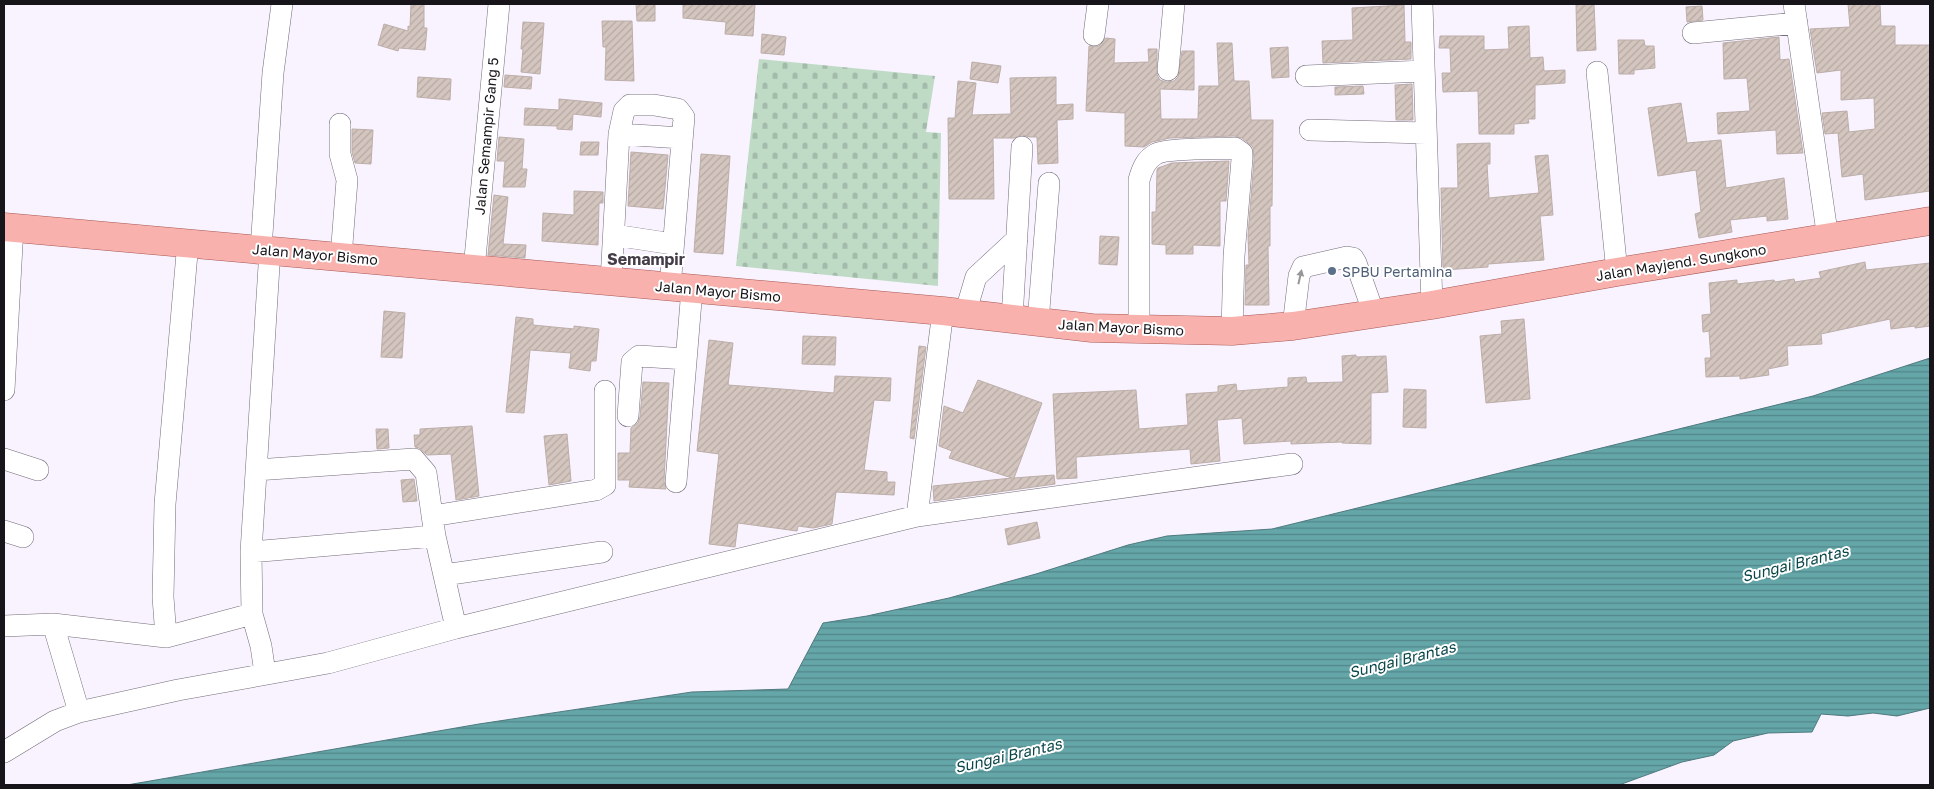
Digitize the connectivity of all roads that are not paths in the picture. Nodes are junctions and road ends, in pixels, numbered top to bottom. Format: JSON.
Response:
{"nodes":[{"id":1,"x":282,"y":4,"type":"edge"},
{"id":2,"x":499,"y":4,"type":"edge"},
{"id":3,"x":1098,"y":4,"type":"edge"},
{"id":4,"x":1174,"y":4,"type":"edge"},
{"id":5,"x":1422,"y":4,"type":"edge"},
{"id":6,"x":1796,"y":13,"type":"edge"},
{"id":7,"x":1693,"y":33,"type":"dead end"},
{"id":8,"x":1094,"y":35,"type":"dead end"},
{"id":9,"x":1168,"y":70,"type":"dead end"},
{"id":10,"x":1424,"y":71,"type":"junction"},
{"id":11,"x":1597,"y":72,"type":"dead end"},
{"id":12,"x":1306,"y":76,"type":"dead end"},
{"id":13,"x":340,"y":124,"type":"dead end"},
{"id":14,"x":1310,"y":130,"type":"dead end"},
{"id":15,"x":619,"y":134,"type":"junction"},
{"id":16,"x":1426,"y":134,"type":"junction"},
{"id":17,"x":682,"y":138,"type":"junction"},
{"id":18,"x":1022,"y":147,"type":"dead end"},
{"id":19,"x":1049,"y":183,"type":"dead end"},
{"id":20,"x":1930,"y":221,"type":"edge"},
{"id":21,"x":8,"y":227,"type":"edge"},
{"id":22,"x":614,"y":235,"type":"junction"},
{"id":23,"x":1017,"y":238,"type":"junction"},
{"id":24,"x":1828,"y":239,"type":"junction"},
{"id":25,"x":188,"y":242,"type":"junction"},
{"id":26,"x":673,"y":244,"type":"junction"},
{"id":27,"x":265,"y":250,"type":"junction"},
{"id":28,"x":341,"y":257,"type":"junction"},
{"id":29,"x":474,"y":269,"type":"junction"},
{"id":30,"x":1617,"y":272,"type":"junction"},
{"id":31,"x":611,"y":282,"type":"junction"},
{"id":32,"x":681,"y":288,"type":"junction"},
{"id":33,"x":1432,"y":305,"type":"junction"},
{"id":34,"x":954,"y":312,"type":"junction"},
{"id":35,"x":1374,"y":314,"type":"junction"},
{"id":36,"x":1025,"y":320,"type":"junction"},
{"id":37,"x":1293,"y":326,"type":"junction"},
{"id":38,"x":1139,"y":329,"type":"junction"},
{"id":39,"x":1232,"y":331,"type":"junction"},
{"id":40,"x":686,"y":359,"type":"junction"},
{"id":41,"x":4,"y":390,"type":"edge"},
{"id":42,"x":605,"y":391,"type":"dead end"},
{"id":43,"x":628,"y":416,"type":"dead end"},
{"id":44,"x":4,"y":459,"type":"edge"},
{"id":45,"x":1292,"y":464,"type":"dead end"},
{"id":46,"x":38,"y":470,"type":"dead end"},
{"id":47,"x":256,"y":470,"type":"junction"},
{"id":48,"x":676,"y":482,"type":"dead end"},
{"id":49,"x":917,"y":516,"type":"junction"},
{"id":50,"x":433,"y":526,"type":"junction"},
{"id":51,"x":251,"y":552,"type":"junction"},
{"id":52,"x":602,"y":552,"type":"dead end"},
{"id":53,"x":444,"y":575,"type":"junction"},
{"id":54,"x":252,"y":614,"type":"junction"},
{"id":55,"x":53,"y":624,"type":"junction"},
{"id":56,"x":4,"y":626,"type":"edge"},
{"id":57,"x":456,"y":628,"type":"junction"},
{"id":58,"x":166,"y":636,"type":"junction"},
{"id":59,"x":265,"y":673,"type":"junction"},
{"id":60,"x":79,"y":712,"type":"junction"},
{"id":61,"x":4,"y":752,"type":"edge"}],
"edges":[{"from":1,"to":27,"type":"street"},
{"from":2,"to":29,"type":"street","name":"Jalan Semampir Gang 5"},
{"from":3,"to":8,"type":"street"},
{"from":4,"to":9,"type":"street"},
{"from":5,"to":10,"type":"street"},
{"from":6,"to":7,"type":"street"},
{"from":6,"to":24,"type":"street"},
{"from":10,"to":12,"type":"street"},
{"from":10,"to":16,"type":"street"},
{"from":11,"to":30,"type":"street"},
{"from":13,"to":28,"type":"street"},
{"from":14,"to":16,"type":"street"},
{"from":15,"to":17,"type":"street"},
{"from":15,"to":17,"type":"street"},
{"from":15,"to":22,"type":"street"},
{"from":16,"to":33,"type":"street"},
{"from":17,"to":26,"type":"street"},
{"from":18,"to":23,"type":"street"},
{"from":19,"to":36,"type":"street"},
{"from":20,"to":24,"type":"main road","name":"Jalan Mayjend. Sungkono"},
{"from":21,"to":25,"type":"main road","name":"Jalan Mayor Bismo"},
{"from":21,"to":41,"type":"street"},
{"from":22,"to":26,"type":"street"},
{"from":22,"to":31,"type":"street"},
{"from":23,"to":34,"type":"street"},
{"from":23,"to":36,"type":"street"},
{"from":24,"to":30,"type":"main road","name":"Jalan Mayjend. Sungkono"},
{"from":25,"to":27,"type":"main road","name":"Jalan Mayor Bismo"},
{"from":25,"to":58,"type":"street"},
{"from":26,"to":32,"type":"street"},
{"from":27,"to":28,"type":"main road","name":"Jalan Mayor Bismo"},
{"from":27,"to":47,"type":"street"},
{"from":28,"to":29,"type":"main road","name":"Jalan Mayor Bismo"},
{"from":29,"to":31,"type":"main road","name":"Jalan Mayor Bismo"},
{"from":30,"to":33,"type":"main road","name":"Jalan Mayjend. Sungkono"},
{"from":31,"to":32,"type":"main road","name":"Jalan Mayor Bismo"},
{"from":32,"to":34,"type":"main road","name":"Jalan Mayor Bismo"},
{"from":32,"to":40,"type":"street"},
{"from":33,"to":35,"type":"main road","name":"Jalan Mayor Bismo"},
{"from":34,"to":36,"type":"main road","name":"Jalan Mayor Bismo"},
{"from":34,"to":49,"type":"street"},
{"from":35,"to":37,"type":"main road","name":"Jalan Mayor Bismo"},
{"from":37,"to":35,"type":"street","one_way":true},
{"from":36,"to":38,"type":"main road","name":"Jalan Mayor Bismo"},
{"from":37,"to":39,"type":"main road","name":"Jalan Mayor Bismo"},
{"from":38,"to":39,"type":"main road","name":"Jalan Mayor Bismo"},
{"from":38,"to":39,"type":"street"},
{"from":40,"to":43,"type":"street"},
{"from":40,"to":48,"type":"street"},
{"from":42,"to":50,"type":"street"},
{"from":44,"to":46,"type":"street"},
{"from":45,"to":49,"type":"street"},
{"from":47,"to":50,"type":"street"},
{"from":47,"to":51,"type":"street"},
{"from":49,"to":57,"type":"street"},
{"from":50,"to":51,"type":"street"},
{"from":50,"to":53,"type":"street"},
{"from":51,"to":54,"type":"street"},
{"from":52,"to":53,"type":"street"},
{"from":53,"to":57,"type":"street"},
{"from":54,"to":58,"type":"street"},
{"from":54,"to":59,"type":"street"},
{"from":55,"to":56,"type":"street"},
{"from":55,"to":58,"type":"street"},
{"from":55,"to":60,"type":"street"},
{"from":57,"to":59,"type":"street"},
{"from":59,"to":60,"type":"street"},
{"from":60,"to":61,"type":"street"}]}
